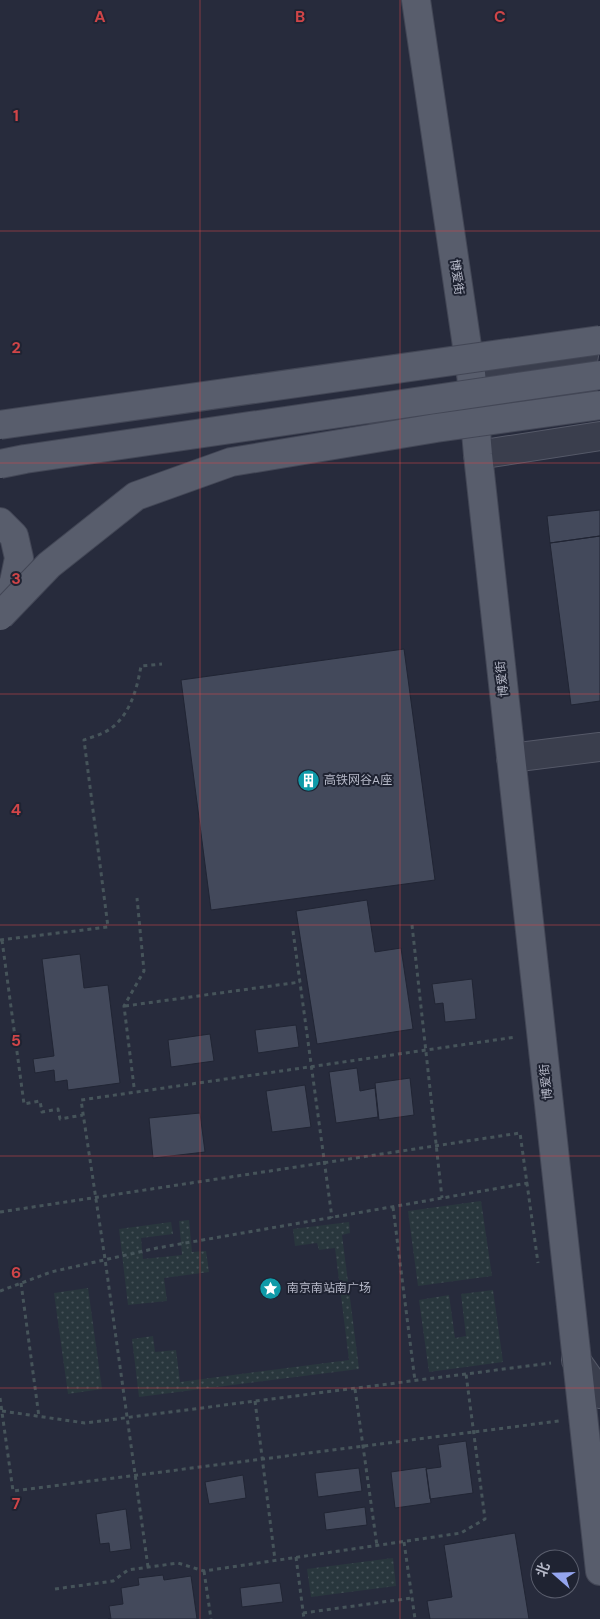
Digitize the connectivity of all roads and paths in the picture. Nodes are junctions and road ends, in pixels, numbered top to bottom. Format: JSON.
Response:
{"nodes":[{"id":1,"x":416,"y":0,"type":"edge"},
{"id":2,"x":600,"y":340,"type":"edge"},
{"id":3,"x":600,"y":354,"type":"edge"},
{"id":4,"x":471,"y":373,"type":"junction"},
{"id":5,"x":600,"y":375,"type":"edge"},
{"id":6,"x":600,"y":405,"type":"edge"},
{"id":7,"x":0,"y":425,"type":"edge"},
{"id":8,"x":600,"y":436,"type":"edge"},
{"id":9,"x":478,"y":455,"type":"junction"},
{"id":10,"x":0,"y":464,"type":"edge"},
{"id":11,"x":0,"y":522,"type":"edge"},
{"id":12,"x":0,"y":610,"type":"edge"},
{"id":13,"x":0,"y":616,"type":"edge"},
{"id":14,"x":162,"y":664,"type":"dead end"},
{"id":15,"x":600,"y":747,"type":"edge"},
{"id":16,"x":511,"y":758,"type":"junction"},
{"id":17,"x":137,"y":898,"type":"dead end"},
{"id":18,"x":412,"y":925,"type":"dead end"},
{"id":19,"x":293,"y":931,"type":"dead end"},
{"id":20,"x":1,"y":940,"type":"edge"},
{"id":21,"x":300,"y":982,"type":"junction"},
{"id":22,"x":124,"y":1006,"type":"junction"},
{"id":23,"x":517,"y":1037,"type":"dead end"},
{"id":24,"x":425,"y":1050,"type":"junction"},
{"id":25,"x":312,"y":1067,"type":"junction"},
{"id":26,"x":134,"y":1087,"type":"dead end"},
{"id":27,"x":84,"y":1115,"type":"junction"},
{"id":28,"x":436,"y":1146,"type":"junction"},
{"id":29,"x":325,"y":1163,"type":"junction"},
{"id":30,"x":527,"y":1183,"type":"junction"},
{"id":31,"x":96,"y":1198,"type":"junction"},
{"id":32,"x":442,"y":1198,"type":"junction"},
{"id":33,"x":393,"y":1207,"type":"junction"},
{"id":34,"x":0,"y":1212,"type":"edge"},
{"id":35,"x":332,"y":1218,"type":"junction"},
{"id":36,"x":105,"y":1259,"type":"junction"},
{"id":37,"x":539,"y":1268,"type":"dead end"},
{"id":38,"x":21,"y":1283,"type":"junction"},
{"id":39,"x":0,"y":1291,"type":"edge"},
{"id":40,"x":564,"y":1357,"type":"junction"},
{"id":41,"x":466,"y":1374,"type":"junction"},
{"id":42,"x":415,"y":1381,"type":"junction"},
{"id":43,"x":355,"y":1389,"type":"junction"},
{"id":44,"x":600,"y":1394,"type":"edge"},
{"id":45,"x":0,"y":1398,"type":"edge"},
{"id":46,"x":256,"y":1401,"type":"junction"},
{"id":47,"x":1,"y":1410,"type":"edge"},
{"id":48,"x":39,"y":1417,"type":"junction"},
{"id":49,"x":127,"y":1418,"type":"junction"},
{"id":50,"x":561,"y":1420,"type":"dead end"},
{"id":51,"x":474,"y":1432,"type":"junction"},
{"id":52,"x":363,"y":1446,"type":"junction"},
{"id":53,"x":263,"y":1459,"type":"junction"},
{"id":54,"x":135,"y":1476,"type":"junction"},
{"id":55,"x":404,"y":1542,"type":"junction"},
{"id":56,"x":377,"y":1546,"type":"junction"},
{"id":57,"x":296,"y":1557,"type":"junction"},
{"id":58,"x":275,"y":1560,"type":"junction"},
{"id":59,"x":599,"y":1564,"type":"edge"},
{"id":60,"x":148,"y":1567,"type":"junction"},
{"id":61,"x":204,"y":1570,"type":"junction"},
{"id":62,"x":55,"y":1589,"type":"dead end"},
{"id":63,"x":412,"y":1598,"type":"junction"},
{"id":64,"x":303,"y":1613,"type":"junction"},
{"id":65,"x":211,"y":1619,"type":"edge"},
{"id":66,"x":304,"y":1619,"type":"edge"},
{"id":67,"x":415,"y":1619,"type":"edge"}],
"edges":[{"from":1,"to":4,"type":"main road","name":"博爱街"},
{"from":2,"to":7,"type":"main road","bridge":true},
{"from":3,"to":4,"type":"street"},
{"from":4,"to":9,"type":"main road","name":"博爱街"},
{"from":5,"to":10,"type":"main road","bridge":true},
{"from":6,"to":13,"type":"main road","bridge":true},
{"from":8,"to":9,"type":"street"},
{"from":9,"to":16,"type":"main road","name":"博爱街"},
{"from":11,"to":12,"type":"main road"},
{"from":14,"to":20,"type":"path"},
{"from":15,"to":16,"type":"street"},
{"from":16,"to":40,"type":"main road","name":"博爱街"},
{"from":17,"to":22,"type":"path"},
{"from":18,"to":24,"type":"path"},
{"from":19,"to":21,"type":"path"},
{"from":20,"to":27,"type":"path"},
{"from":21,"to":22,"type":"path"},
{"from":21,"to":25,"type":"path"},
{"from":22,"to":26,"type":"path"},
{"from":23,"to":24,"type":"path"},
{"from":24,"to":25,"type":"path"},
{"from":24,"to":28,"type":"path"},
{"from":25,"to":27,"type":"path"},
{"from":25,"to":29,"type":"path"},
{"from":27,"to":31,"type":"path"},
{"from":28,"to":29,"type":"path"},
{"from":28,"to":30,"type":"path"},
{"from":28,"to":32,"type":"path"},
{"from":29,"to":31,"type":"path"},
{"from":29,"to":35,"type":"path"},
{"from":30,"to":32,"type":"path"},
{"from":30,"to":37,"type":"path"},
{"from":31,"to":34,"type":"path"},
{"from":31,"to":36,"type":"path"},
{"from":32,"to":33,"type":"path"},
{"from":33,"to":35,"type":"path"},
{"from":33,"to":42,"type":"path"},
{"from":35,"to":36,"type":"path"},
{"from":36,"to":38,"type":"path"},
{"from":36,"to":49,"type":"path"},
{"from":38,"to":39,"type":"path"},
{"from":38,"to":48,"type":"path"},
{"from":40,"to":41,"type":"path"},
{"from":40,"to":44,"type":"street","name":"博爱街"},
{"from":40,"to":59,"type":"main road","name":"博爱街"},
{"from":41,"to":42,"type":"path"},
{"from":41,"to":51,"type":"path"},
{"from":42,"to":43,"type":"path"},
{"from":43,"to":46,"type":"path"},
{"from":43,"to":52,"type":"path"},
{"from":45,"to":47,"type":"path"},
{"from":46,"to":49,"type":"path"},
{"from":46,"to":53,"type":"path"},
{"from":47,"to":48,"type":"path"},
{"from":47,"to":54,"type":"path"},
{"from":48,"to":49,"type":"path"},
{"from":49,"to":54,"type":"path"},
{"from":50,"to":51,"type":"path"},
{"from":51,"to":52,"type":"path"},
{"from":51,"to":55,"type":"path"},
{"from":52,"to":53,"type":"path"},
{"from":52,"to":56,"type":"path"},
{"from":53,"to":54,"type":"path"},
{"from":53,"to":58,"type":"path"},
{"from":54,"to":60,"type":"path"},
{"from":55,"to":56,"type":"path"},
{"from":55,"to":63,"type":"path"},
{"from":56,"to":57,"type":"path"},
{"from":57,"to":58,"type":"path"},
{"from":57,"to":64,"type":"path"},
{"from":58,"to":61,"type":"path"},
{"from":60,"to":61,"type":"path"},
{"from":60,"to":62,"type":"path"},
{"from":61,"to":65,"type":"path"},
{"from":63,"to":64,"type":"path"},
{"from":63,"to":67,"type":"path"},
{"from":64,"to":66,"type":"path"}]}
